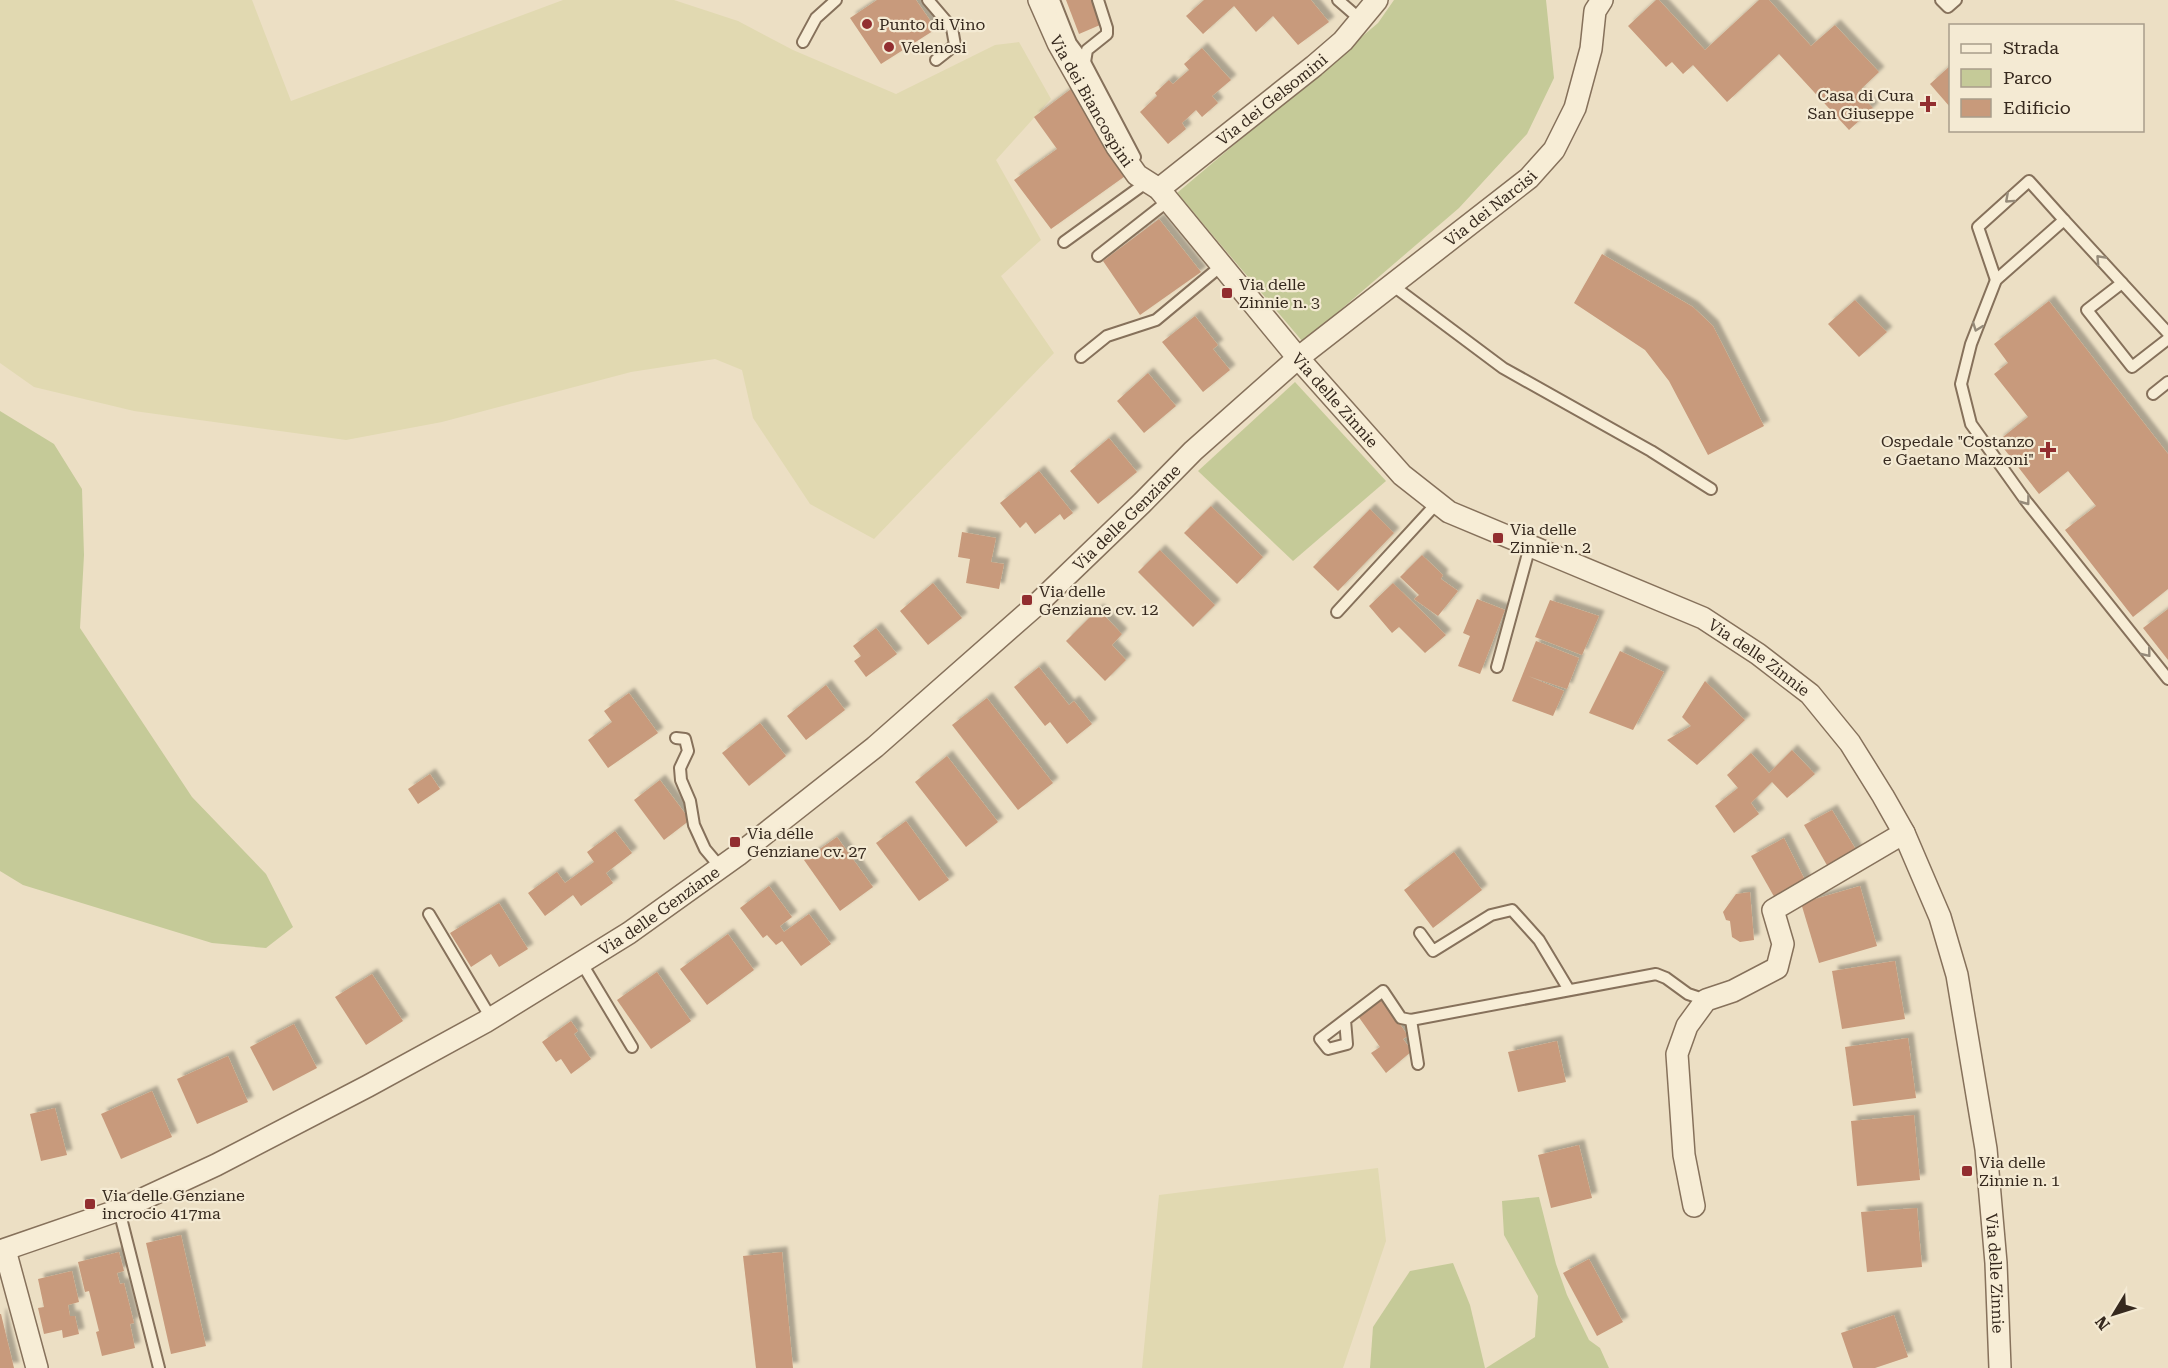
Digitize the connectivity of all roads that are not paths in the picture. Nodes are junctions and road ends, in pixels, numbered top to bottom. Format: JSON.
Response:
{"nodes":[{"id":1,"x":836,"y":0,"type":"edge"},
{"id":2,"x":928,"y":0,"type":"edge"},
{"id":3,"x":1039,"y":0,"type":"edge"},
{"id":4,"x":1054,"y":0,"type":"edge"},
{"id":5,"x":1098,"y":0,"type":"edge"},
{"id":6,"x":1338,"y":0,"type":"edge"},
{"id":7,"x":1377,"y":0,"type":"edge"},
{"id":8,"x":1941,"y":0,"type":"edge"},
{"id":9,"x":1956,"y":0,"type":"edge"},
{"id":10,"x":1596,"y":4,"type":"edge"},
{"id":11,"x":1361,"y":20,"type":"junction"},
{"id":12,"x":803,"y":42,"type":"dead end"},
{"id":13,"x":936,"y":60,"type":"dead end"},
{"id":14,"x":1085,"y":62,"type":"junction"},
{"id":15,"x":1153,"y":187,"type":"junction"},
{"id":16,"x":2064,"y":220,"type":"junction"},
{"id":17,"x":1064,"y":242,"type":"dead end"},
{"id":18,"x":1098,"y":256,"type":"dead end"},
{"id":19,"x":1221,"y":266,"type":"junction"},
{"id":20,"x":1996,"y":280,"type":"junction"},
{"id":21,"x":2122,"y":283,"type":"junction"},
{"id":22,"x":1392,"y":285,"type":"junction"},
{"id":23,"x":2168,"y":333,"type":"edge"},
{"id":24,"x":2168,"y":339,"type":"edge"},
{"id":25,"x":1081,"y":357,"type":"dead end"},
{"id":26,"x":1298,"y":358,"type":"junction"},
{"id":27,"x":2168,"y":382,"type":"edge"},
{"id":28,"x":2153,"y":394,"type":"dead end"},
{"id":29,"x":1711,"y":489,"type":"dead end"},
{"id":30,"x":1437,"y":503,"type":"junction"},
{"id":31,"x":1530,"y":546,"type":"junction"},
{"id":32,"x":1336,"y":612,"type":"dead end"},
{"id":33,"x":1497,"y":667,"type":"dead end"},
{"id":34,"x":2168,"y":679,"type":"edge"},
{"id":35,"x":676,"y":738,"type":"dead end"},
{"id":36,"x":1904,"y":833,"type":"junction"},
{"id":37,"x":721,"y":868,"type":"junction"},
{"id":38,"x":429,"y":914,"type":"dead end"},
{"id":39,"x":1420,"y":933,"type":"dead end"},
{"id":40,"x":581,"y":962,"type":"junction"},
{"id":41,"x":1569,"y":990,"type":"junction"},
{"id":42,"x":1706,"y":1000,"type":"junction"},
{"id":43,"x":491,"y":1018,"type":"junction"},
{"id":44,"x":1345,"y":1020,"type":"dead end"},
{"id":45,"x":1412,"y":1020,"type":"junction"},
{"id":46,"x":632,"y":1047,"type":"dead end"},
{"id":47,"x":1418,"y":1064,"type":"dead end"},
{"id":48,"x":1694,"y":1206,"type":"dead end"},
{"id":49,"x":118,"y":1210,"type":"junction"},
{"id":50,"x":2,"y":1250,"type":"edge"},
{"id":51,"x":37,"y":1368,"type":"edge"},
{"id":52,"x":159,"y":1368,"type":"edge"},
{"id":53,"x":2000,"y":1368,"type":"edge"}],
"edges":[{"from":1,"to":12,"type":"lane"},
{"from":2,"to":13,"type":"lane"},
{"from":3,"to":15,"type":"street","name":"Via dei Biancospini"},
{"from":4,"to":14,"type":"lane"},
{"from":5,"to":14,"type":"lane"},
{"from":6,"to":11,"type":"lane"},
{"from":7,"to":11,"type":"street","name":"Via dei Gelsomini"},
{"from":8,"to":9,"type":"lane"},
{"from":10,"to":22,"type":"street","name":"Via dei Narcisi"},
{"from":11,"to":15,"type":"street","name":"Via dei Gelsomini"},
{"from":14,"to":15,"type":"lane"},
{"from":15,"to":17,"type":"lane"},
{"from":15,"to":18,"type":"lane"},
{"from":15,"to":19,"type":"street","name":"Via delle Zinnie"},
{"from":16,"to":20,"type":"lane"},
{"from":16,"to":20,"type":"lane","one_way":true},
{"from":21,"to":16,"type":"lane","one_way":true},
{"from":19,"to":25,"type":"lane"},
{"from":19,"to":26,"type":"street","name":"Via delle Zinnie"},
{"from":20,"to":34,"type":"lane","one_way":true},
{"from":21,"to":23,"type":"lane"},
{"from":21,"to":24,"type":"lane"},
{"from":22,"to":26,"type":"street","name":"Via dei Narcisi"},
{"from":22,"to":29,"type":"lane"},
{"from":26,"to":30,"type":"street","name":"Via delle Zinnie"},
{"from":26,"to":37,"type":"street","name":"Via delle Genziane"},
{"from":27,"to":28,"type":"lane"},
{"from":30,"to":31,"type":"street","name":"Via delle Zinnie"},
{"from":30,"to":32,"type":"lane"},
{"from":31,"to":33,"type":"lane"},
{"from":31,"to":36,"type":"street","name":"Via delle Zinnie"},
{"from":35,"to":37,"type":"lane"},
{"from":36,"to":42,"type":"street"},
{"from":36,"to":53,"type":"street","name":"Via delle Zinnie"},
{"from":37,"to":40,"type":"street","name":"Via delle Genziane"},
{"from":38,"to":43,"type":"lane"},
{"from":39,"to":41,"type":"lane"},
{"from":40,"to":43,"type":"street","name":"Via delle Genziane"},
{"from":40,"to":46,"type":"lane"},
{"from":41,"to":42,"type":"lane"},
{"from":41,"to":45,"type":"lane"},
{"from":42,"to":48,"type":"street"},
{"from":43,"to":49,"type":"street","name":"Via delle Genziane"},
{"from":44,"to":45,"type":"lane"},
{"from":45,"to":47,"type":"lane"},
{"from":49,"to":50,"type":"street","name":"Via delle Genziane"},
{"from":49,"to":52,"type":"lane"},
{"from":50,"to":51,"type":"street","name":"Via delle Genziane"}]}
